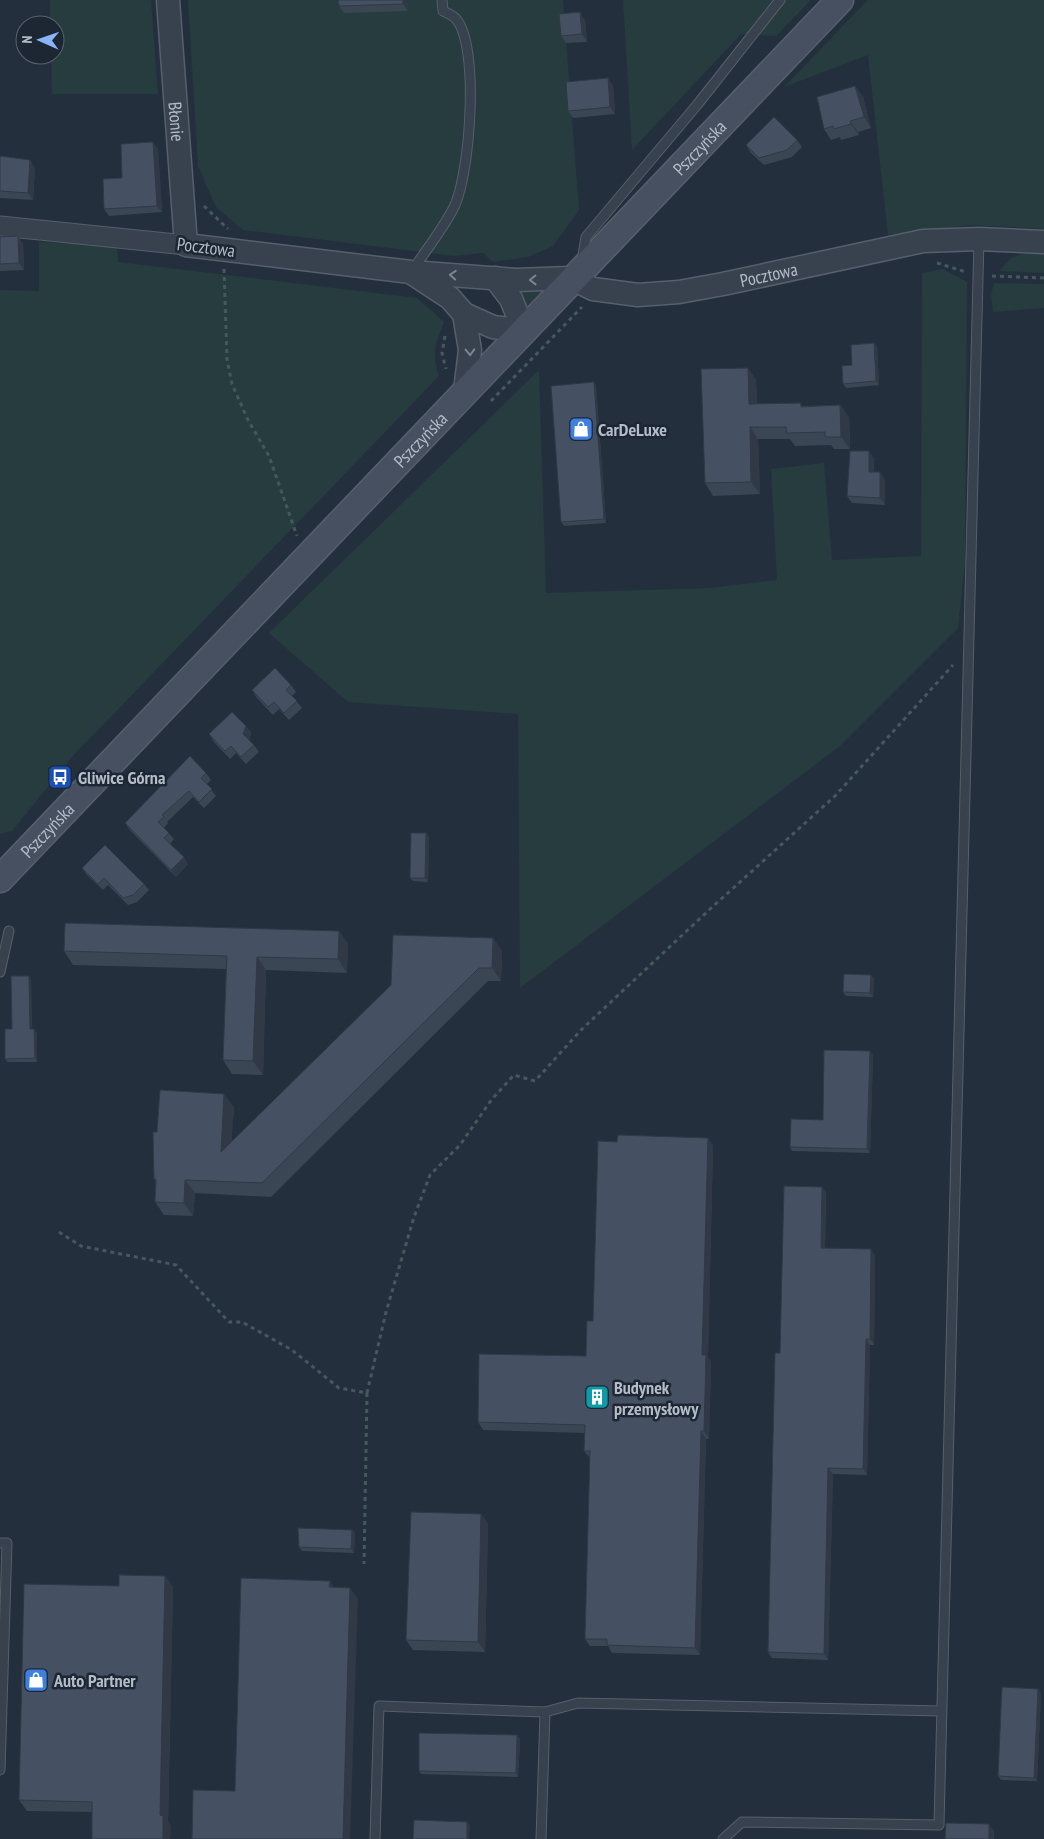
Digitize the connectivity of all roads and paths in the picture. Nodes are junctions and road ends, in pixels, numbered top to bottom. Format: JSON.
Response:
{"nodes":[{"id":1,"x":168,"y":0,"type":"edge"},
{"id":2,"x":442,"y":0,"type":"edge"},
{"id":3,"x":780,"y":0,"type":"edge"},
{"id":4,"x":840,"y":0,"type":"edge"},
{"id":5,"x":202,"y":202,"type":"dead end"},
{"id":6,"x":0,"y":226,"type":"edge"},
{"id":7,"x":235,"y":235,"type":"dead end"},
{"id":8,"x":979,"y":239,"type":"junction"},
{"id":9,"x":1044,"y":242,"type":"edge"},
{"id":10,"x":186,"y":245,"type":"junction"},
{"id":11,"x":928,"y":262,"type":"dead end"},
{"id":12,"x":224,"y":269,"type":"dead end"},
{"id":13,"x":411,"y":272,"type":"junction"},
{"id":14,"x":576,"y":273,"type":"junction"},
{"id":15,"x":978,"y":273,"type":"junction"},
{"id":16,"x":495,"y":278,"type":"junction"},
{"id":17,"x":1044,"y":278,"type":"edge"},
{"id":18,"x":587,"y":306,"type":"dead end"},
{"id":19,"x":464,"y":314,"type":"junction"},
{"id":20,"x":524,"y":330,"type":"junction"},
{"id":21,"x":465,"y":391,"type":"junction"},
{"id":22,"x":489,"y":402,"type":"dead end"},
{"id":23,"x":297,"y":537,"type":"dead end"},
{"id":24,"x":969,"y":651,"type":"junction"},
{"id":25,"x":1,"y":875,"type":"edge"},
{"id":26,"x":9,"y":931,"type":"dead end"},
{"id":27,"x":0,"y":972,"type":"edge"},
{"id":28,"x":59,"y":1232,"type":"dead end"},
{"id":29,"x":367,"y":1393,"type":"junction"},
{"id":30,"x":0,"y":1543,"type":"edge"},
{"id":31,"x":364,"y":1564,"type":"dead end"},
{"id":32,"x":941,"y":1711,"type":"junction"},
{"id":33,"x":545,"y":1712,"type":"junction"},
{"id":34,"x":0,"y":1770,"type":"edge"},
{"id":35,"x":375,"y":1839,"type":"edge"},
{"id":36,"x":541,"y":1839,"type":"edge"},
{"id":37,"x":722,"y":1839,"type":"edge"}],
"edges":[{"from":1,"to":10,"type":"street","name":"Błonie"},
{"from":2,"to":13,"type":"lane"},
{"from":3,"to":14,"type":"lane"},
{"from":4,"to":14,"type":"main road","name":"Pszczyńska"},
{"from":5,"to":7,"type":"path"},
{"from":6,"to":10,"type":"street","name":"Pocztowa"},
{"from":8,"to":9,"type":"street","name":"Pocztowa"},
{"from":8,"to":14,"type":"street","name":"Pocztowa"},
{"from":8,"to":15,"type":"lane"},
{"from":10,"to":13,"type":"street","name":"Pocztowa"},
{"from":11,"to":15,"type":"path"},
{"from":12,"to":23,"type":"path"},
{"from":16,"to":13,"type":"street","name":"Pocztowa","one_way":true},
{"from":13,"to":19,"type":"street","name":"Pocztowa"},
{"from":14,"to":16,"type":"street","name":"Pocztowa","one_way":true},
{"from":14,"to":20,"type":"main road","name":"Pszczyńska"},
{"from":15,"to":17,"type":"path"},
{"from":15,"to":24,"type":"lane"},
{"from":16,"to":20,"type":"street"},
{"from":18,"to":22,"type":"path"},
{"from":19,"to":20,"type":"street","name":"Pocztowa"},
{"from":19,"to":21,"type":"street","one_way":true},
{"from":20,"to":21,"type":"main road","name":"Pszczyńska"},
{"from":21,"to":25,"type":"main road","name":"Pszczyńska"},
{"from":24,"to":29,"type":"path"},
{"from":24,"to":32,"type":"lane"},
{"from":26,"to":27,"type":"lane"},
{"from":28,"to":29,"type":"path"},
{"from":29,"to":31,"type":"path"},
{"from":30,"to":34,"type":"lane"},
{"from":32,"to":33,"type":"lane"},
{"from":32,"to":37,"type":"lane"},
{"from":33,"to":35,"type":"lane"},
{"from":33,"to":36,"type":"lane"}]}
